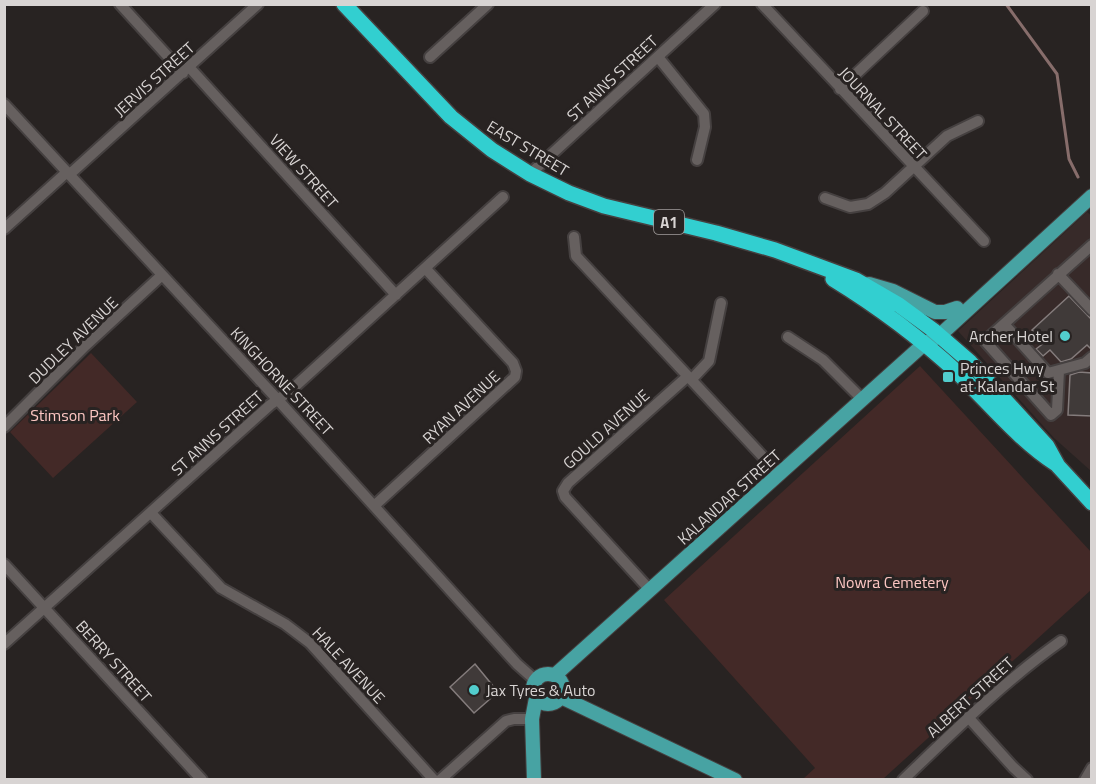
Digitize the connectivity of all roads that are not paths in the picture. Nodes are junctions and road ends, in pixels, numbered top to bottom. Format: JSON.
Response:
{"nodes":[{"id":1,"x":120,"y":4,"type":"edge"},
{"id":2,"x":258,"y":4,"type":"edge"},
{"id":3,"x":344,"y":4,"type":"edge"},
{"id":4,"x":488,"y":4,"type":"edge"},
{"id":5,"x":715,"y":4,"type":"edge"},
{"id":6,"x":762,"y":4,"type":"edge"},
{"id":7,"x":922,"y":11,"type":"dead end"},
{"id":8,"x":430,"y":57,"type":"dead end"},
{"id":9,"x":658,"y":57,"type":"junction"},
{"id":10,"x":186,"y":70,"type":"junction"},
{"id":11,"x":840,"y":88,"type":"junction"},
{"id":12,"x":4,"y":104,"type":"edge"},
{"id":13,"x":978,"y":121,"type":"dead end"},
{"id":14,"x":697,"y":160,"type":"dead end"},
{"id":15,"x":912,"y":166,"type":"junction"},
{"id":16,"x":69,"y":173,"type":"junction"},
{"id":17,"x":530,"y":174,"type":"junction"},
{"id":18,"x":1092,"y":185,"type":"edge"},
{"id":19,"x":1092,"y":196,"type":"edge"},
{"id":20,"x":503,"y":197,"type":"dead end"},
{"id":21,"x":825,"y":198,"type":"dead end"},
{"id":22,"x":4,"y":229,"type":"edge"},
{"id":23,"x":574,"y":237,"type":"dead end"},
{"id":24,"x":984,"y":241,"type":"dead end"},
{"id":25,"x":1092,"y":245,"type":"edge"},
{"id":26,"x":810,"y":265,"type":"junction"},
{"id":27,"x":426,"y":268,"type":"junction"},
{"id":28,"x":1058,"y":274,"type":"junction"},
{"id":29,"x":162,"y":275,"type":"junction"},
{"id":30,"x":856,"y":280,"type":"junction"},
{"id":31,"x":396,"y":295,"type":"junction"},
{"id":32,"x":721,"y":303,"type":"dead end"},
{"id":33,"x":957,"y":308,"type":"junction"},
{"id":34,"x":1092,"y":310,"type":"edge"},
{"id":35,"x":1004,"y":324,"type":"junction"},
{"id":36,"x":788,"y":337,"type":"dead end"},
{"id":37,"x":932,"y":337,"type":"junction"},
{"id":38,"x":1092,"y":357,"type":"edge"},
{"id":39,"x":1059,"y":371,"type":"junction"},
{"id":40,"x":690,"y":377,"type":"junction"},
{"id":41,"x":862,"y":399,"type":"junction"},
{"id":42,"x":278,"y":400,"type":"junction"},
{"id":43,"x":4,"y":427,"type":"edge"},
{"id":44,"x":779,"y":474,"type":"junction"},
{"id":45,"x":1092,"y":503,"type":"edge"},
{"id":46,"x":374,"y":506,"type":"junction"},
{"id":47,"x":151,"y":513,"type":"junction"},
{"id":48,"x":4,"y":564,"type":"edge"},
{"id":49,"x":650,"y":590,"type":"junction"},
{"id":50,"x":45,"y":608,"type":"junction"},
{"id":51,"x":1061,"y":641,"type":"dead end"},
{"id":52,"x":4,"y":644,"type":"edge"},
{"id":53,"x":555,"y":675,"type":"junction"},
{"id":54,"x":535,"y":681,"type":"junction"},
{"id":55,"x":561,"y":697,"type":"junction"},
{"id":56,"x":536,"y":698,"type":"junction"},
{"id":57,"x":968,"y":717,"type":"junction"},
{"id":58,"x":532,"y":719,"type":"junction"},
{"id":59,"x":1092,"y":768,"type":"edge"},
{"id":60,"x":202,"y":780,"type":"edge"},
{"id":61,"x":434,"y":780,"type":"edge"},
{"id":62,"x":440,"y":780,"type":"edge"},
{"id":63,"x":534,"y":780,"type":"edge"},
{"id":64,"x":735,"y":780,"type":"edge"},
{"id":65,"x":903,"y":780,"type":"edge"},
{"id":66,"x":1027,"y":780,"type":"edge"},
{"id":67,"x":1085,"y":780,"type":"edge"}],
"edges":[{"from":1,"to":10,"type":"street","name":"VIEW STREET"},
{"from":2,"to":10,"type":"street","name":"JERVIS STREET"},
{"from":3,"to":17,"type":"highway","name":"EAST STREET","number":"A1"},
{"from":4,"to":8,"type":"street"},
{"from":5,"to":9,"type":"street","name":"ST ANNS STREET"},
{"from":6,"to":11,"type":"street","name":"JOURNAL STREET"},
{"from":7,"to":11,"type":"street"},
{"from":9,"to":14,"type":"street"},
{"from":9,"to":17,"type":"street","name":"ST ANNS STREET"},
{"from":10,"to":16,"type":"street","name":"JERVIS STREET"},
{"from":10,"to":31,"type":"street","name":"VIEW STREET"},
{"from":11,"to":15,"type":"street","name":"JOURNAL STREET"},
{"from":12,"to":16,"type":"street","name":"KINGHORNE STREET"},
{"from":13,"to":15,"type":"street"},
{"from":15,"to":21,"type":"street"},
{"from":15,"to":24,"type":"street","name":"JOURNAL STREET"},
{"from":16,"to":22,"type":"street","name":"JERVIS STREET"},
{"from":16,"to":29,"type":"street","name":"KINGHORNE STREET"},
{"from":17,"to":26,"type":"highway","name":"EAST STREET","number":"A1"},
{"from":18,"to":33,"type":"main road","name":"KALANDAR STREET"},
{"from":19,"to":37,"type":"main road","name":"KALANDAR STREET"},
{"from":20,"to":27,"type":"street","name":"ST ANNS STREET"},
{"from":23,"to":40,"type":"street"},
{"from":25,"to":28,"type":"street"},
{"from":26,"to":30,"type":"highway","name":"EAST STREET","number":"A1"},
{"from":26,"to":37,"type":"highway","name":"EAST STREET","number":"A1"},
{"from":27,"to":31,"type":"street","name":"ST ANNS STREET"},
{"from":27,"to":46,"type":"street","name":"RYAN AVENUE"},
{"from":28,"to":34,"type":"street"},
{"from":28,"to":35,"type":"street"},
{"from":29,"to":42,"type":"street","name":"KINGHORNE STREET"},
{"from":29,"to":43,"type":"street","name":"DUDLEY AVENUE"},
{"from":30,"to":33,"type":"main road"},
{"from":30,"to":37,"type":"highway","name":"EAST STREET","number":"A1"},
{"from":31,"to":42,"type":"street","name":"ST ANNS STREET"},
{"from":32,"to":40,"type":"street"},
{"from":33,"to":37,"type":"main road","name":"KALANDAR STREET"},
{"from":35,"to":39,"type":"street"},
{"from":35,"to":39,"type":"street"},
{"from":36,"to":41,"type":"street"},
{"from":37,"to":41,"type":"main road","name":"KALANDAR STREET"},
{"from":37,"to":45,"type":"highway","number":"A1"},
{"from":38,"to":39,"type":"street"},
{"from":40,"to":44,"type":"street"},
{"from":40,"to":49,"type":"street","name":"GOULD AVENUE"},
{"from":41,"to":44,"type":"main road","name":"KALANDAR STREET"},
{"from":42,"to":46,"type":"street","name":"KINGHORNE STREET"},
{"from":42,"to":47,"type":"street","name":"ST ANNS STREET"},
{"from":44,"to":49,"type":"main road","name":"KALANDAR STREET"},
{"from":46,"to":54,"type":"street","name":"KINGHORNE STREET"},
{"from":47,"to":50,"type":"street","name":"ST ANNS STREET"},
{"from":47,"to":61,"type":"street","name":"HALE AVENUE"},
{"from":48,"to":50,"type":"street","name":"BERRY STREET"},
{"from":49,"to":53,"type":"main road","name":"KALANDAR STREET"},
{"from":50,"to":52,"type":"street","name":"ST ANNS STREET"},
{"from":50,"to":60,"type":"street","name":"BERRY STREET"},
{"from":51,"to":57,"type":"street","name":"ALBERT STREET"},
{"from":53,"to":54,"type":"main road"},
{"from":53,"to":55,"type":"main road"},
{"from":54,"to":56,"type":"main road"},
{"from":55,"to":56,"type":"main road"},
{"from":55,"to":64,"type":"main road"},
{"from":56,"to":58,"type":"main road"},
{"from":57,"to":65,"type":"street","name":"ALBERT STREET"},
{"from":57,"to":66,"type":"street"},
{"from":58,"to":62,"type":"street"},
{"from":58,"to":63,"type":"main road"},
{"from":59,"to":67,"type":"street"}]}
